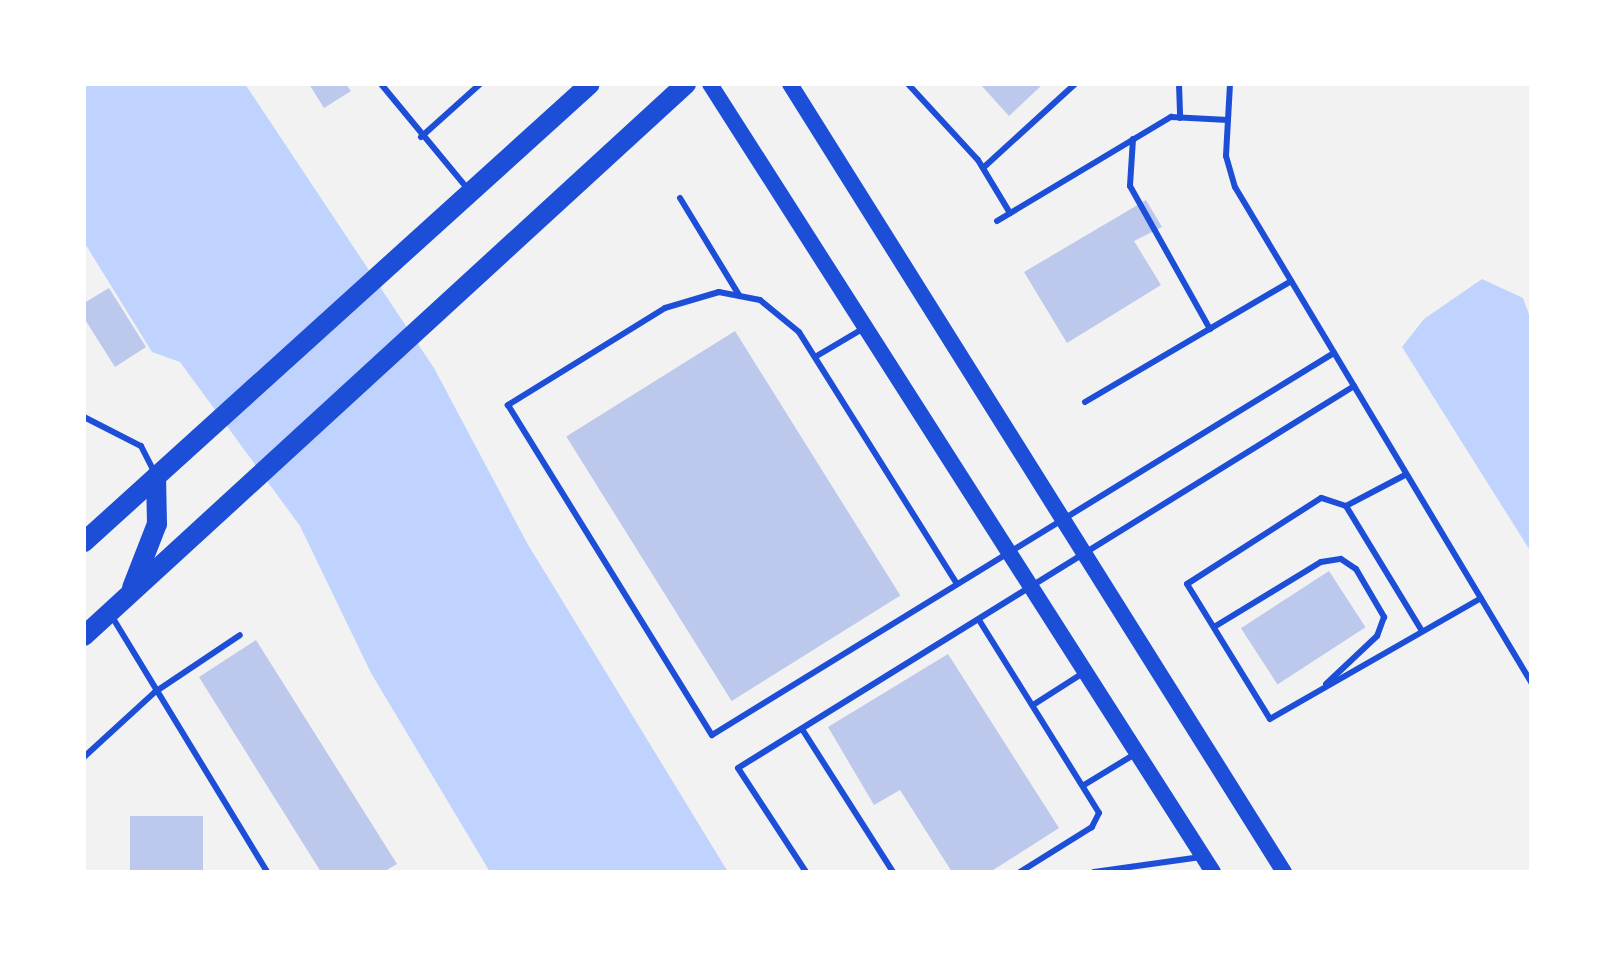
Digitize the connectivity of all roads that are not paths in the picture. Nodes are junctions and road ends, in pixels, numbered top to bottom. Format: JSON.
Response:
{"nodes":[{"id":1,"x":381,"y":84,"type":"edge"},
{"id":2,"x":480,"y":84,"type":"edge"},
{"id":3,"x":590,"y":84,"type":"edge"},
{"id":4,"x":686,"y":84,"type":"edge"},
{"id":5,"x":710,"y":84,"type":"edge"},
{"id":6,"x":790,"y":84,"type":"edge"},
{"id":7,"x":908,"y":84,"type":"edge"},
{"id":8,"x":1075,"y":84,"type":"edge"},
{"id":9,"x":1179,"y":84,"type":"edge"},
{"id":10,"x":1230,"y":84,"type":"edge"},
{"id":11,"x":1180,"y":118,"type":"junction"},
{"id":12,"x":1228,"y":120,"type":"junction"},
{"id":13,"x":421,"y":137,"type":"junction"},
{"id":14,"x":1133,"y":139,"type":"junction"},
{"id":15,"x":983,"y":168,"type":"junction"},
{"id":16,"x":471,"y":192,"type":"junction"},
{"id":17,"x":680,"y":198,"type":"dead end"},
{"id":18,"x":1010,"y":213,"type":"junction"},
{"id":19,"x":997,"y":221,"type":"dead end"},
{"id":20,"x":1291,"y":281,"type":"junction"},
{"id":21,"x":739,"y":295,"type":"junction"},
{"id":22,"x":865,"y":327,"type":"junction"},
{"id":23,"x":1210,"y":329,"type":"junction"},
{"id":24,"x":1334,"y":353,"type":"junction"},
{"id":25,"x":815,"y":357,"type":"junction"},
{"id":26,"x":1354,"y":386,"type":"junction"},
{"id":27,"x":1085,"y":402,"type":"dead end"},
{"id":28,"x":84,"y":417,"type":"edge"},
{"id":29,"x":1405,"y":475,"type":"junction"},
{"id":30,"x":156,"y":477,"type":"junction"},
{"id":31,"x":1346,"y":506,"type":"junction"},
{"id":32,"x":1061,"y":519,"type":"junction"},
{"id":33,"x":84,"y":542,"type":"edge"},
{"id":34,"x":1081,"y":552,"type":"junction"},
{"id":35,"x":1010,"y":553,"type":"junction"},
{"id":36,"x":957,"y":584,"type":"junction"},
{"id":37,"x":1031,"y":585,"type":"junction"},
{"id":38,"x":131,"y":592,"type":"junction"},
{"id":39,"x":1481,"y":598,"type":"junction"},
{"id":40,"x":109,"y":612,"type":"junction"},
{"id":41,"x":979,"y":620,"type":"junction"},
{"id":42,"x":1214,"y":627,"type":"junction"},
{"id":43,"x":1422,"y":631,"type":"junction"},
{"id":44,"x":240,"y":635,"type":"dead end"},
{"id":45,"x":84,"y":636,"type":"edge"},
{"id":46,"x":1086,"y":671,"type":"junction"},
{"id":47,"x":1531,"y":682,"type":"edge"},
{"id":48,"x":155,"y":692,"type":"junction"},
{"id":49,"x":1317,"y":692,"type":"junction"},
{"id":50,"x":1033,"y":705,"type":"junction"},
{"id":51,"x":802,"y":729,"type":"junction"},
{"id":52,"x":1138,"y":752,"type":"junction"},
{"id":53,"x":84,"y":757,"type":"edge"},
{"id":54,"x":1084,"y":785,"type":"junction"},
{"id":55,"x":1204,"y":856,"type":"junction"},
{"id":56,"x":267,"y":872,"type":"edge"},
{"id":57,"x":806,"y":872,"type":"edge"},
{"id":58,"x":893,"y":872,"type":"edge"},
{"id":59,"x":1020,"y":872,"type":"edge"},
{"id":60,"x":1099,"y":872,"type":"edge"},
{"id":61,"x":1213,"y":872,"type":"edge"},
{"id":62,"x":1284,"y":872,"type":"edge"}],
"edges":[{"from":1,"to":13,"type":"lane"},
{"from":2,"to":13,"type":"lane"},
{"from":3,"to":16,"type":"main road"},
{"from":4,"to":38,"type":"main road"},
{"from":5,"to":22,"type":"main road"},
{"from":6,"to":32,"type":"main road"},
{"from":7,"to":15,"type":"lane"},
{"from":8,"to":15,"type":"lane"},
{"from":9,"to":11,"type":"lane"},
{"from":10,"to":12,"type":"lane"},
{"from":11,"to":12,"type":"lane"},
{"from":11,"to":14,"type":"lane"},
{"from":12,"to":20,"type":"lane"},
{"from":13,"to":16,"type":"lane"},
{"from":14,"to":18,"type":"lane"},
{"from":14,"to":23,"type":"lane"},
{"from":15,"to":18,"type":"lane"},
{"from":16,"to":30,"type":"main road"},
{"from":17,"to":21,"type":"lane"},
{"from":18,"to":19,"type":"lane"},
{"from":20,"to":23,"type":"lane"},
{"from":20,"to":24,"type":"lane"},
{"from":21,"to":25,"type":"lane"},
{"from":21,"to":36,"type":"lane"},
{"from":22,"to":25,"type":"lane"},
{"from":22,"to":35,"type":"main road"},
{"from":23,"to":27,"type":"lane"},
{"from":24,"to":26,"type":"lane"},
{"from":24,"to":32,"type":"lane"},
{"from":25,"to":36,"type":"lane"},
{"from":26,"to":29,"type":"lane"},
{"from":26,"to":34,"type":"lane"},
{"from":28,"to":30,"type":"lane"},
{"from":29,"to":31,"type":"lane"},
{"from":29,"to":39,"type":"lane"},
{"from":30,"to":33,"type":"main road"},
{"from":30,"to":38,"type":"main road"},
{"from":31,"to":42,"type":"lane"},
{"from":31,"to":43,"type":"lane"},
{"from":32,"to":34,"type":"main road"},
{"from":32,"to":35,"type":"lane"},
{"from":34,"to":37,"type":"lane"},
{"from":34,"to":62,"type":"main road"},
{"from":35,"to":36,"type":"lane"},
{"from":35,"to":37,"type":"main road"},
{"from":37,"to":41,"type":"lane"},
{"from":37,"to":46,"type":"main road"},
{"from":38,"to":40,"type":"main road"},
{"from":39,"to":43,"type":"lane"},
{"from":39,"to":47,"type":"lane"},
{"from":40,"to":45,"type":"main road"},
{"from":40,"to":48,"type":"lane"},
{"from":41,"to":50,"type":"lane"},
{"from":41,"to":51,"type":"lane"},
{"from":42,"to":49,"type":"lane"},
{"from":42,"to":49,"type":"lane"},
{"from":43,"to":49,"type":"lane"},
{"from":44,"to":48,"type":"lane"},
{"from":46,"to":50,"type":"lane"},
{"from":46,"to":52,"type":"main road"},
{"from":48,"to":53,"type":"lane"},
{"from":48,"to":56,"type":"lane"},
{"from":50,"to":54,"type":"lane"},
{"from":51,"to":57,"type":"lane"},
{"from":51,"to":58,"type":"lane"},
{"from":52,"to":54,"type":"lane"},
{"from":52,"to":55,"type":"main road"},
{"from":54,"to":59,"type":"lane"},
{"from":55,"to":60,"type":"lane"},
{"from":55,"to":61,"type":"main road"}]}
